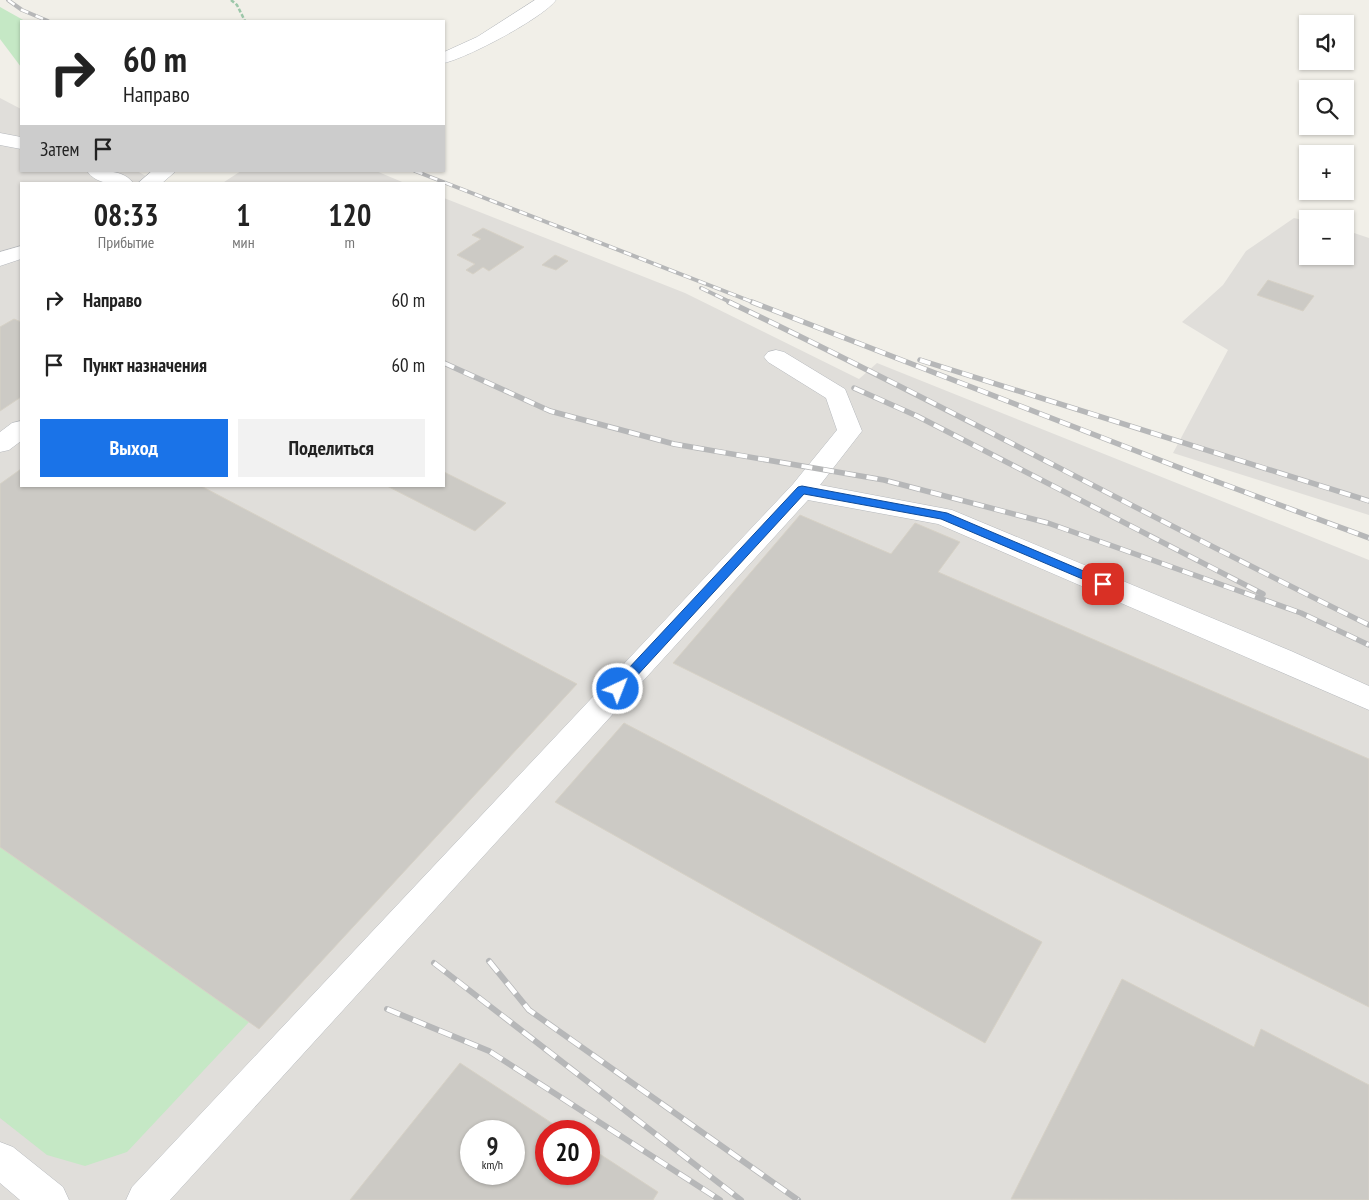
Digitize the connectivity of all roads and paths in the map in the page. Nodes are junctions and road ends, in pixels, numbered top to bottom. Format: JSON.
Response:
{"nodes":[{"id":1,"x":231,"y":0,"type":"edge"},
{"id":2,"x":547,"y":0,"type":"edge"},
{"id":3,"x":244,"y":20,"type":"edge"},
{"id":4,"x":445,"y":58,"type":"edge"},
{"id":5,"x":0,"y":139,"type":"edge"},
{"id":6,"x":20,"y":143,"type":"edge"},
{"id":7,"x":99,"y":172,"type":"edge"},
{"id":8,"x":164,"y":172,"type":"edge"},
{"id":9,"x":120,"y":182,"type":"edge"},
{"id":10,"x":149,"y":182,"type":"edge"},
{"id":11,"x":20,"y":252,"type":"edge"},
{"id":12,"x":0,"y":259,"type":"edge"},
{"id":13,"x":776,"y":357,"type":"dead end"},
{"id":14,"x":20,"y":430,"type":"edge"},
{"id":15,"x":0,"y":444,"type":"edge"},
{"id":16,"x":802,"y":490,"type":"junction"},
{"id":17,"x":1369,"y":699,"type":"edge"},
{"id":18,"x":0,"y":1160,"type":"edge"},
{"id":19,"x":50,"y":1200,"type":"edge"},
{"id":20,"x":145,"y":1200,"type":"edge"}],
"edges":[{"from":1,"to":3,"type":"path"},
{"from":2,"to":4,"type":"lane"},
{"from":5,"to":6,"type":"lane"},
{"from":7,"to":9,"type":"lane"},
{"from":8,"to":10,"type":"lane"},
{"from":11,"to":12,"type":"lane"},
{"from":13,"to":16,"type":"lane"},
{"from":14,"to":15,"type":"lane"},
{"from":16,"to":17,"type":"lane"},
{"from":16,"to":20,"type":"lane"},
{"from":18,"to":19,"type":"lane"}]}
